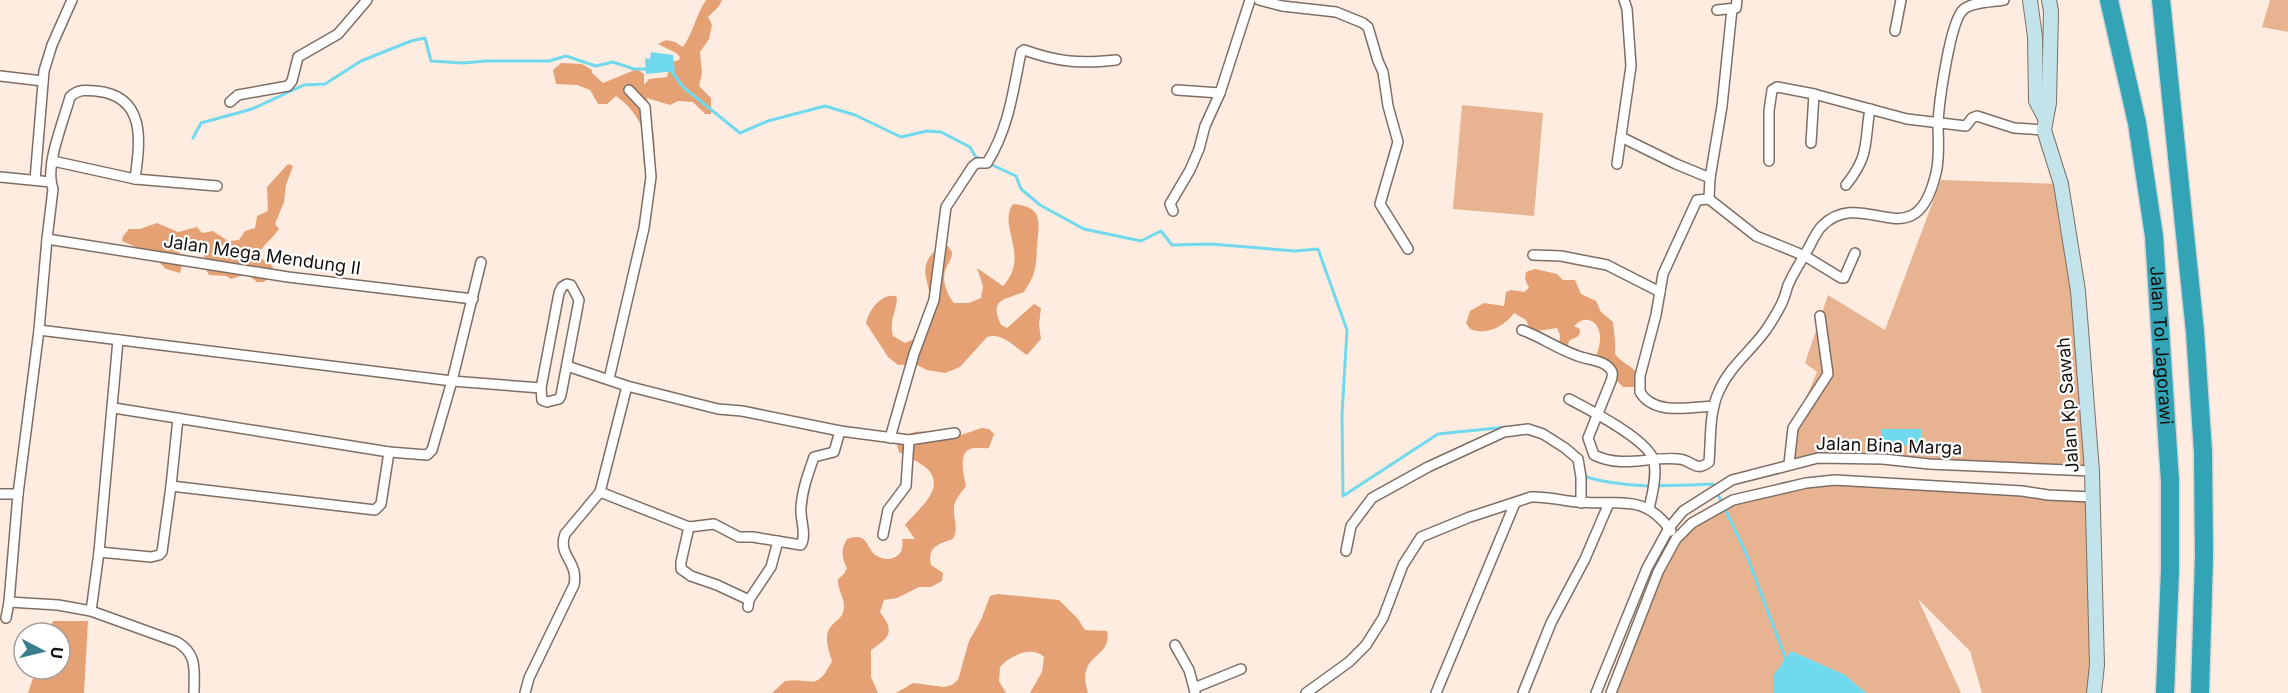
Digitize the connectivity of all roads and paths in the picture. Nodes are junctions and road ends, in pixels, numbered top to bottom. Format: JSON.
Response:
{"nodes":[{"id":1,"x":72,"y":0,"type":"edge"},
{"id":2,"x":367,"y":0,"type":"edge"},
{"id":3,"x":1250,"y":0,"type":"edge"},
{"id":4,"x":1258,"y":0,"type":"edge"},
{"id":5,"x":1624,"y":0,"type":"edge"},
{"id":6,"x":1737,"y":0,"type":"edge"},
{"id":7,"x":1901,"y":0,"type":"edge"},
{"id":8,"x":2004,"y":0,"type":"edge"},
{"id":9,"x":2030,"y":0,"type":"edge"},
{"id":10,"x":2049,"y":0,"type":"edge"},
{"id":11,"x":2109,"y":0,"type":"edge"},
{"id":12,"x":2161,"y":0,"type":"edge"},
{"id":13,"x":1732,"y":9,"type":"junction"},
{"id":14,"x":1717,"y":10,"type":"dead end"},
{"id":15,"x":1895,"y":31,"type":"dead end"},
{"id":16,"x":1116,"y":60,"type":"dead end"},
{"id":17,"x":0,"y":76,"type":"edge"},
{"id":18,"x":43,"y":81,"type":"junction"},
{"id":19,"x":629,"y":90,"type":"dead end"},
{"id":20,"x":1177,"y":90,"type":"dead end"},
{"id":21,"x":1220,"y":93,"type":"junction"},
{"id":22,"x":1814,"y":94,"type":"junction"},
{"id":23,"x":230,"y":102,"type":"dead end"},
{"id":24,"x":1870,"y":109,"type":"junction"},
{"id":25,"x":1938,"y":124,"type":"junction"},
{"id":26,"x":2045,"y":124,"type":"junction"},
{"id":27,"x":1621,"y":136,"type":"junction"},
{"id":28,"x":1811,"y":143,"type":"dead end"},
{"id":29,"x":52,"y":161,"type":"junction"},
{"id":30,"x":1769,"y":161,"type":"dead end"},
{"id":31,"x":1617,"y":164,"type":"dead end"},
{"id":32,"x":0,"y":177,"type":"edge"},
{"id":33,"x":1710,"y":178,"type":"junction"},
{"id":34,"x":135,"y":179,"type":"junction"},
{"id":35,"x":35,"y":180,"type":"junction"},
{"id":36,"x":51,"y":182,"type":"junction"},
{"id":37,"x":1846,"y":185,"type":"dead end"},
{"id":38,"x":217,"y":186,"type":"dead end"},
{"id":39,"x":1709,"y":200,"type":"junction"},
{"id":40,"x":1173,"y":211,"type":"dead end"},
{"id":41,"x":47,"y":239,"type":"junction"},
{"id":42,"x":1408,"y":249,"type":"dead end"},
{"id":43,"x":1855,"y":253,"type":"dead end"},
{"id":44,"x":1533,"y":255,"type":"dead end"},
{"id":45,"x":1805,"y":256,"type":"junction"},
{"id":46,"x":481,"y":262,"type":"dead end"},
{"id":47,"x":1660,"y":292,"type":"junction"},
{"id":48,"x":473,"y":299,"type":"junction"},
{"id":49,"x":1820,"y":316,"type":"dead end"},
{"id":50,"x":39,"y":330,"type":"junction"},
{"id":51,"x":1521,"y":330,"type":"dead end"},
{"id":52,"x":118,"y":340,"type":"junction"},
{"id":53,"x":567,"y":366,"type":"junction"},
{"id":54,"x":609,"y":379,"type":"junction"},
{"id":55,"x":452,"y":381,"type":"junction"},
{"id":56,"x":627,"y":386,"type":"junction"},
{"id":57,"x":542,"y":388,"type":"junction"},
{"id":58,"x":1569,"y":399,"type":"dead end"},
{"id":59,"x":1714,"y":406,"type":"junction"},
{"id":60,"x":114,"y":408,"type":"junction"},
{"id":61,"x":1598,"y":415,"type":"junction"},
{"id":62,"x":178,"y":418,"type":"junction"},
{"id":63,"x":840,"y":430,"type":"junction"},
{"id":64,"x":955,"y":433,"type":"dead end"},
{"id":65,"x":890,"y":438,"type":"junction"},
{"id":66,"x":909,"y":440,"type":"junction"},
{"id":67,"x":389,"y":452,"type":"junction"},
{"id":68,"x":1654,"y":461,"type":"junction"},
{"id":69,"x":1789,"y":464,"type":"junction"},
{"id":70,"x":2092,"y":471,"type":"junction"},
{"id":71,"x":1743,"y":477,"type":"junction"},
{"id":72,"x":171,"y":486,"type":"junction"},
{"id":73,"x":600,"y":492,"type":"junction"},
{"id":74,"x":0,"y":494,"type":"edge"},
{"id":75,"x":18,"y":494,"type":"junction"},
{"id":76,"x":2092,"y":497,"type":"junction"},
{"id":77,"x":1746,"y":498,"type":"junction"},
{"id":78,"x":1515,"y":503,"type":"junction"},
{"id":79,"x":1581,"y":503,"type":"junction"},
{"id":80,"x":1609,"y":503,"type":"junction"},
{"id":81,"x":1649,"y":509,"type":"junction"},
{"id":82,"x":689,"y":527,"type":"junction"},
{"id":83,"x":1669,"y":528,"type":"junction"},
{"id":84,"x":883,"y":535,"type":"dead end"},
{"id":85,"x":1676,"y":538,"type":"junction"},
{"id":86,"x":778,"y":541,"type":"junction"},
{"id":87,"x":1346,"y":550,"type":"dead end"},
{"id":88,"x":99,"y":552,"type":"junction"},
{"id":89,"x":9,"y":602,"type":"junction"},
{"id":90,"x":91,"y":611,"type":"junction"},
{"id":91,"x":6,"y":618,"type":"dead end"},
{"id":92,"x":1175,"y":645,"type":"dead end"},
{"id":93,"x":1241,"y":669,"type":"dead end"},
{"id":94,"x":1195,"y":690,"type":"edge"},
{"id":95,"x":194,"y":693,"type":"edge"},
{"id":96,"x":525,"y":693,"type":"edge"},
{"id":97,"x":1306,"y":693,"type":"edge"},
{"id":98,"x":1436,"y":693,"type":"edge"},
{"id":99,"x":1523,"y":693,"type":"edge"},
{"id":100,"x":1596,"y":693,"type":"edge"},
{"id":101,"x":1611,"y":693,"type":"edge"},
{"id":102,"x":2094,"y":693,"type":"edge"},
{"id":103,"x":2165,"y":693,"type":"edge"},
{"id":104,"x":2200,"y":693,"type":"edge"}],
"edges":[{"from":1,"to":18,"type":"street"},
{"from":2,"to":23,"type":"street"},
{"from":3,"to":21,"type":"street"},
{"from":4,"to":42,"type":"street"},
{"from":5,"to":27,"type":"street"},
{"from":6,"to":13,"type":"street"},
{"from":7,"to":15,"type":"street"},
{"from":8,"to":25,"type":"street"},
{"from":9,"to":26,"type":"street","name":"Jalan Kp Sawah"},
{"from":10,"to":26,"type":"street","name":"Jalan Kp Sawah"},
{"from":11,"to":103,"type":"highway","name":"Jalan Tol Jagorawi"},
{"from":12,"to":104,"type":"highway","name":"Jalan Tol Jagorawi"},
{"from":13,"to":14,"type":"street"},
{"from":13,"to":33,"type":"street"},
{"from":16,"to":65,"type":"street"},
{"from":17,"to":18,"type":"street"},
{"from":18,"to":35,"type":"street"},
{"from":19,"to":54,"type":"street"},
{"from":20,"to":21,"type":"street"},
{"from":21,"to":40,"type":"street"},
{"from":22,"to":24,"type":"street"},
{"from":22,"to":28,"type":"street"},
{"from":22,"to":30,"type":"street"},
{"from":24,"to":25,"type":"street"},
{"from":24,"to":37,"type":"street"},
{"from":25,"to":26,"type":"street"},
{"from":25,"to":45,"type":"street"},
{"from":26,"to":70,"type":"street","name":"Jalan Kp Sawah"},
{"from":27,"to":31,"type":"street"},
{"from":27,"to":33,"type":"street"},
{"from":29,"to":34,"type":"street"},
{"from":29,"to":34,"type":"street"},
{"from":29,"to":36,"type":"street"},
{"from":32,"to":35,"type":"street"},
{"from":33,"to":39,"type":"street"},
{"from":34,"to":38,"type":"street"},
{"from":35,"to":36,"type":"street"},
{"from":36,"to":41,"type":"street"},
{"from":39,"to":45,"type":"street"},
{"from":39,"to":47,"type":"street"},
{"from":41,"to":48,"type":"street","name":"Jalan Mega Mendung II"},
{"from":41,"to":50,"type":"street"},
{"from":43,"to":45,"type":"street"},
{"from":44,"to":47,"type":"street"},
{"from":45,"to":59,"type":"street"},
{"from":46,"to":48,"type":"street"},
{"from":47,"to":59,"type":"street"},
{"from":48,"to":55,"type":"street"},
{"from":49,"to":69,"type":"street"},
{"from":50,"to":52,"type":"street"},
{"from":50,"to":75,"type":"street"},
{"from":51,"to":61,"type":"street"},
{"from":52,"to":55,"type":"street"},
{"from":52,"to":60,"type":"street"},
{"from":53,"to":54,"type":"street"},
{"from":53,"to":57,"type":"street"},
{"from":53,"to":57,"type":"street"},
{"from":54,"to":56,"type":"street"},
{"from":55,"to":57,"type":"street"},
{"from":55,"to":67,"type":"street"},
{"from":56,"to":63,"type":"street"},
{"from":56,"to":73,"type":"street"},
{"from":58,"to":61,"type":"street"},
{"from":59,"to":68,"type":"street"},
{"from":60,"to":62,"type":"street"},
{"from":60,"to":88,"type":"street"},
{"from":61,"to":68,"type":"street"},
{"from":61,"to":68,"type":"street"},
{"from":62,"to":67,"type":"street"},
{"from":62,"to":72,"type":"street"},
{"from":63,"to":65,"type":"street"},
{"from":63,"to":86,"type":"street"},
{"from":64,"to":66,"type":"street"},
{"from":65,"to":66,"type":"street"},
{"from":66,"to":84,"type":"street"},
{"from":67,"to":72,"type":"street"},
{"from":68,"to":81,"type":"street"},
{"from":69,"to":70,"type":"street","name":"Jalan Bina Marga"},
{"from":69,"to":71,"type":"street","name":"Jalan Bina Marga"},
{"from":70,"to":76,"type":"street","name":"Jalan Kp Sawah"},
{"from":71,"to":77,"type":"street"},
{"from":71,"to":83,"type":"street","name":"Jalan Bina Marga"},
{"from":72,"to":88,"type":"street"},
{"from":73,"to":82,"type":"street"},
{"from":73,"to":96,"type":"street"},
{"from":74,"to":75,"type":"street"},
{"from":75,"to":89,"type":"street"},
{"from":76,"to":77,"type":"street"},
{"from":76,"to":102,"type":"street","name":"Jalan Kp Sawah"},
{"from":77,"to":85,"type":"street"},
{"from":78,"to":79,"type":"street"},
{"from":78,"to":97,"type":"street"},
{"from":78,"to":98,"type":"street"},
{"from":79,"to":80,"type":"street"},
{"from":79,"to":87,"type":"street"},
{"from":80,"to":81,"type":"street"},
{"from":80,"to":99,"type":"street"},
{"from":81,"to":83,"type":"street"},
{"from":82,"to":86,"type":"street"},
{"from":82,"to":86,"type":"street"},
{"from":83,"to":85,"type":"street"},
{"from":83,"to":100,"type":"street","name":"Jalan Bina Marga"},
{"from":85,"to":101,"type":"street"},
{"from":88,"to":90,"type":"street"},
{"from":89,"to":90,"type":"street"},
{"from":89,"to":91,"type":"street"},
{"from":90,"to":95,"type":"street"},
{"from":92,"to":94,"type":"street"},
{"from":93,"to":94,"type":"street"}]}
